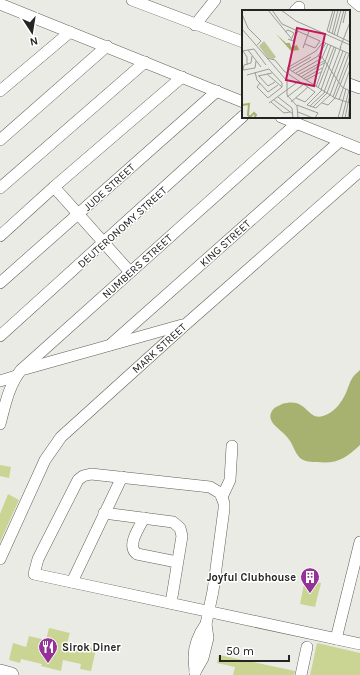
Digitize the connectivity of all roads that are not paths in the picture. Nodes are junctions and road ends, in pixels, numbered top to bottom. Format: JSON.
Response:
{"nodes":[{"id":1,"x":132,"y":0,"type":"edge"},
{"id":2,"x":215,"y":0,"type":"edge"},
{"id":3,"x":353,"y":0,"type":"edge"},
{"id":4,"x":0,"y":4,"type":"edge"},
{"id":5,"x":360,"y":6,"type":"edge"},
{"id":6,"x":196,"y":25,"type":"junction"},
{"id":7,"x":70,"y":32,"type":"junction"},
{"id":8,"x":242,"y":42,"type":"edge"},
{"id":9,"x":107,"y":46,"type":"junction"},
{"id":10,"x":145,"y":62,"type":"junction"},
{"id":11,"x":182,"y":77,"type":"junction"},
{"id":12,"x":350,"y":84,"type":"edge"},
{"id":13,"x":360,"y":88,"type":"edge"},
{"id":14,"x":0,"y":91,"type":"edge"},
{"id":15,"x":217,"y":91,"type":"junction"},
{"id":16,"x":242,"y":102,"type":"edge"},
{"id":17,"x":242,"y":117,"type":"edge"},
{"id":18,"x":284,"y":118,"type":"edge"},
{"id":19,"x":297,"y":123,"type":"junction"},
{"id":20,"x":0,"y":140,"type":"edge"},
{"id":21,"x":340,"y":140,"type":"junction"},
{"id":22,"x":360,"y":148,"type":"edge"},
{"id":23,"x":360,"y":170,"type":"edge"},
{"id":24,"x":54,"y":187,"type":"junction"},
{"id":25,"x":0,"y":188,"type":"edge"},
{"id":26,"x":78,"y":214,"type":"junction"},
{"id":27,"x":0,"y":236,"type":"edge"},
{"id":28,"x":104,"y":243,"type":"junction"},
{"id":29,"x":130,"y":272,"type":"junction"},
{"id":30,"x":0,"y":283,"type":"edge"},
{"id":31,"x":184,"y":325,"type":"junction"},
{"id":32,"x":0,"y":336,"type":"edge"},
{"id":33,"x":110,"y":345,"type":"junction"},
{"id":34,"x":19,"y":373,"type":"junction"},
{"id":35,"x":0,"y":381,"type":"edge"},
{"id":36,"x":0,"y":424,"type":"edge"},
{"id":37,"x":232,"y":446,"type":"dead end"},
{"id":38,"x":122,"y":478,"type":"junction"},
{"id":39,"x":222,"y":497,"type":"junction"},
{"id":40,"x":104,"y":513,"type":"junction"},
{"id":41,"x":144,"y":518,"type":"junction"},
{"id":42,"x":360,"y":542,"type":"edge"},
{"id":43,"x":0,"y":559,"type":"edge"},
{"id":44,"x":177,"y":562,"type":"junction"},
{"id":45,"x":72,"y":582,"type":"junction"},
{"id":46,"x":171,"y":603,"type":"junction"},
{"id":47,"x":209,"y":611,"type":"junction"},
{"id":48,"x":336,"y":639,"type":"junction"},
{"id":49,"x":360,"y":644,"type":"edge"},
{"id":50,"x":307,"y":647,"type":"dead end"},
{"id":51,"x":0,"y":672,"type":"edge"},
{"id":52,"x":195,"y":673,"type":"edge"},
{"id":53,"x":11,"y":675,"type":"edge"},
{"id":54,"x":301,"y":675,"type":"edge"}],
"edges":[{"from":1,"to":6,"type":"street"},
{"from":2,"to":6,"type":"street"},
{"from":3,"to":5,"type":"street"},
{"from":4,"to":7,"type":"street"},
{"from":6,"to":8,"type":"street"},
{"from":7,"to":9,"type":"street"},
{"from":7,"to":14,"type":"street"},
{"from":9,"to":10,"type":"street"},
{"from":9,"to":20,"type":"street"},
{"from":10,"to":11,"type":"street"},
{"from":10,"to":25,"type":"street"},
{"from":11,"to":15,"type":"street"},
{"from":11,"to":24,"type":"street"},
{"from":12,"to":13,"type":"street"},
{"from":15,"to":16,"type":"street"},
{"from":15,"to":26,"type":"street","name":"JUDE STREET"},
{"from":17,"to":28,"type":"street","name":"DEUTERONOMY STREET"},
{"from":18,"to":19,"type":"street"},
{"from":19,"to":21,"type":"street"},
{"from":19,"to":29,"type":"street","name":"NUMBERS STREET"},
{"from":21,"to":22,"type":"street"},
{"from":21,"to":33,"type":"street","name":"KING STREET"},
{"from":23,"to":31,"type":"street","name":"MARK STREET"},
{"from":24,"to":26,"type":"street"},
{"from":24,"to":27,"type":"street"},
{"from":26,"to":28,"type":"street"},
{"from":26,"to":30,"type":"street","name":"JUDE STREET"},
{"from":28,"to":29,"type":"street"},
{"from":28,"to":32,"type":"street","name":"DEUTERONOMY STREET"},
{"from":29,"to":34,"type":"street","name":"NUMBERS STREET"},
{"from":31,"to":33,"type":"street"},
{"from":31,"to":43,"type":"street","name":"MARK STREET"},
{"from":33,"to":34,"type":"street"},
{"from":34,"to":35,"type":"street"},
{"from":34,"to":36,"type":"street","name":"NUMBERS STREET"},
{"from":37,"to":39,"type":"street"},
{"from":38,"to":39,"type":"street"},
{"from":38,"to":40,"type":"street"},
{"from":38,"to":45,"type":"street"},
{"from":39,"to":47,"type":"street"},
{"from":40,"to":41,"type":"street"},
{"from":40,"to":45,"type":"street"},
{"from":41,"to":44,"type":"street"},
{"from":41,"to":44,"type":"street"},
{"from":42,"to":48,"type":"street"},
{"from":44,"to":46,"type":"street"},
{"from":45,"to":46,"type":"street"},
{"from":46,"to":47,"type":"street"},
{"from":47,"to":48,"type":"street"},
{"from":47,"to":52,"type":"street"},
{"from":48,"to":49,"type":"street"},
{"from":50,"to":54,"type":"street"},
{"from":51,"to":53,"type":"main road"}]}
